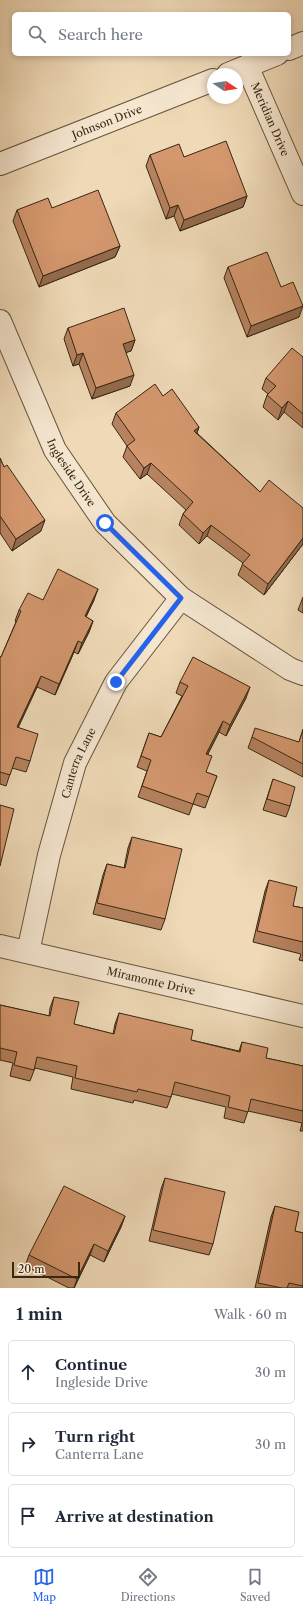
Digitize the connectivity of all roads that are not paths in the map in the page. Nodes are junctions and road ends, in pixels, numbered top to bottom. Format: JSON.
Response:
{"nodes":[{"id":1,"x":303,"y":44,"type":"edge"},
{"id":2,"x":291,"y":48,"type":"edge"},
{"id":3,"x":272,"y":56,"type":"edge"},
{"id":4,"x":243,"y":68,"type":"edge"},
{"id":5,"x":243,"y":80,"type":"edge"},
{"id":6,"x":207,"y":82,"type":"edge"},
{"id":7,"x":0,"y":164,"type":"edge"},
{"id":8,"x":303,"y":194,"type":"edge"},
{"id":9,"x":0,"y":321,"type":"edge"},
{"id":10,"x":181,"y":598,"type":"junction"},
{"id":11,"x":303,"y":674,"type":"edge"},
{"id":12,"x":0,"y":946,"type":"edge"},
{"id":13,"x":28,"y":952,"type":"junction"},
{"id":14,"x":303,"y":1016,"type":"edge"}],
"edges":[{"from":1,"to":2,"type":"street"},
{"from":3,"to":4,"type":"street"},
{"from":5,"to":8,"type":"street","name":"Meridian Drive"},
{"from":6,"to":7,"type":"street","name":"Johnson Drive"},
{"from":9,"to":10,"type":"street","name":"Ingleside Drive"},
{"from":10,"to":11,"type":"street","name":"Ingleside Drive"},
{"from":10,"to":13,"type":"street","name":"Canterra Lane"},
{"from":12,"to":13,"type":"street","name":"Miramonte Drive"},
{"from":13,"to":14,"type":"street","name":"Miramonte Drive"}]}
